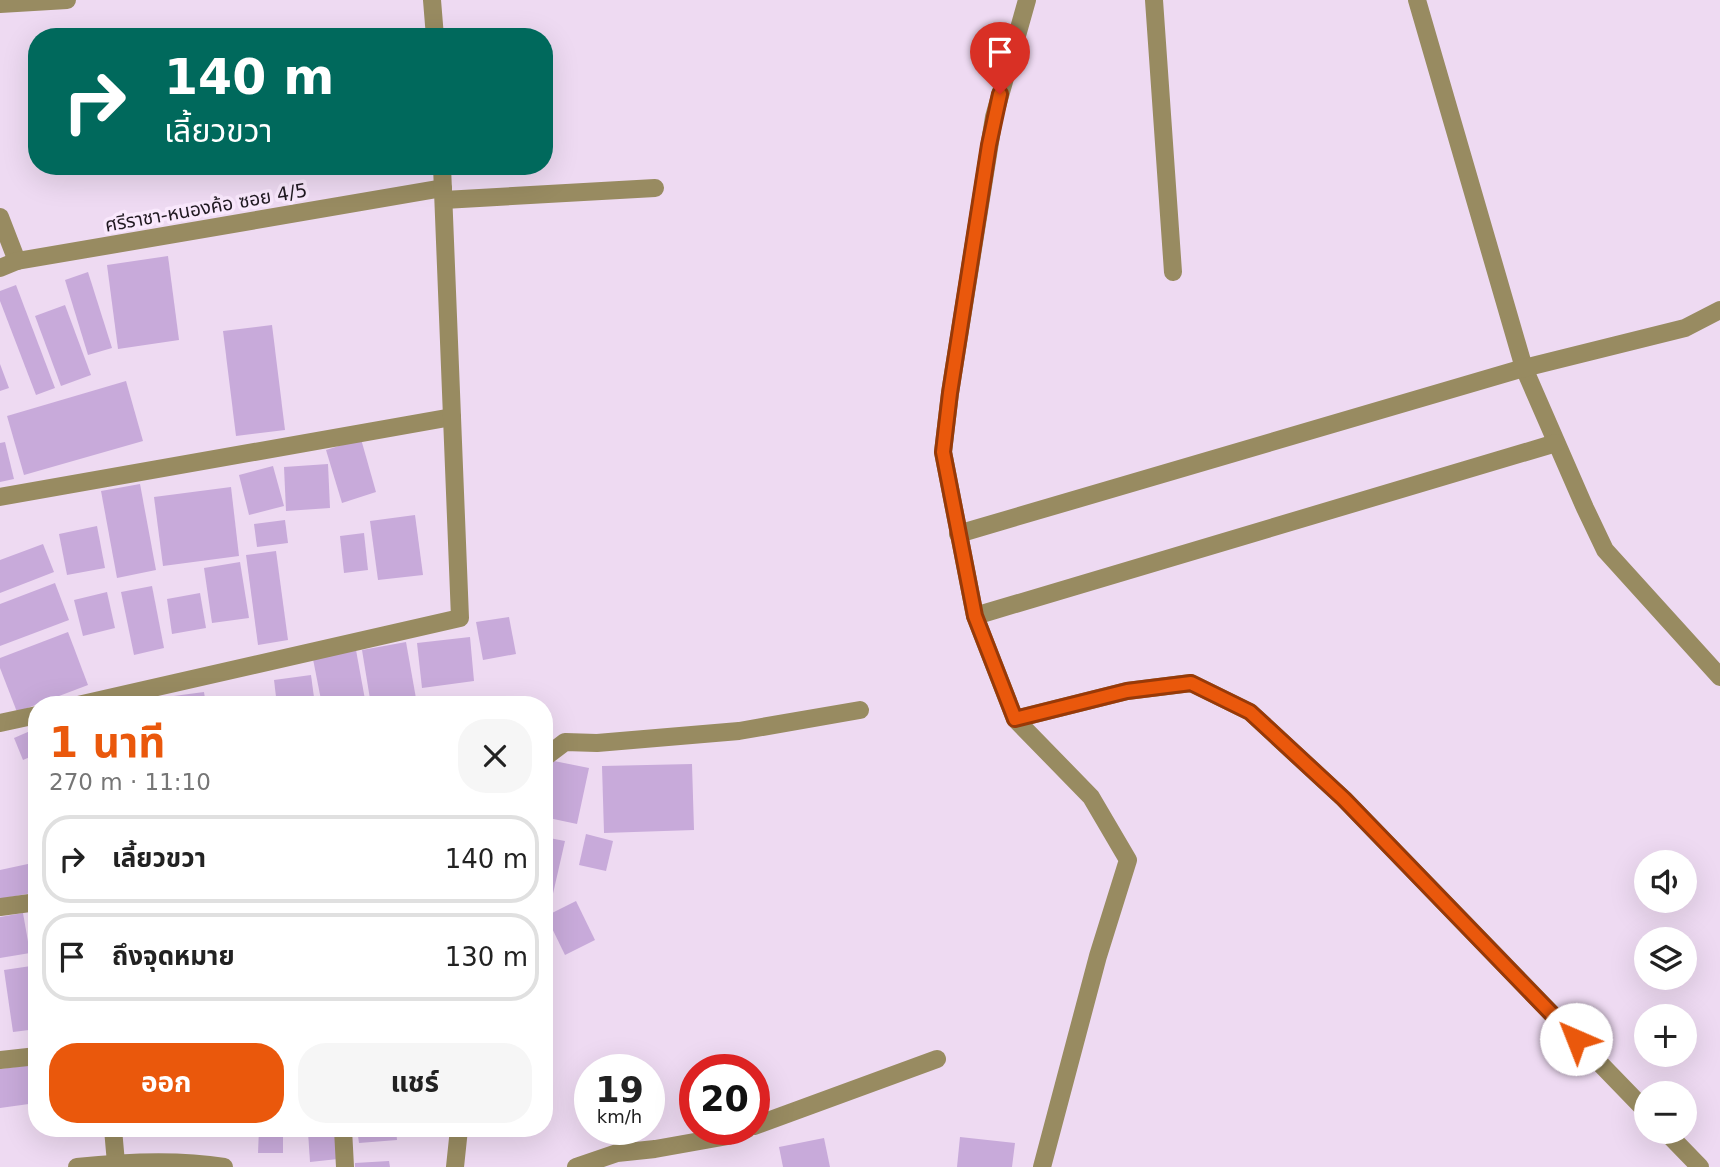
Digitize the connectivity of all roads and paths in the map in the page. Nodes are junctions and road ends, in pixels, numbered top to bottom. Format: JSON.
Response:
{"nodes":[{"id":1,"x":67,"y":0,"type":"edge"},
{"id":2,"x":432,"y":0,"type":"edge"},
{"id":3,"x":1027,"y":0,"type":"edge"},
{"id":4,"x":1154,"y":0,"type":"edge"},
{"id":5,"x":1417,"y":0,"type":"edge"},
{"id":6,"x":0,"y":4,"type":"edge"},
{"id":7,"x":434,"y":28,"type":"edge"},
{"id":8,"x":442,"y":175,"type":"edge"},
{"id":9,"x":655,"y":188,"type":"dead end"},
{"id":10,"x":443,"y":194,"type":"junction"},
{"id":11,"x":0,"y":217,"type":"edge"},
{"id":12,"x":17,"y":261,"type":"junction"},
{"id":13,"x":0,"y":268,"type":"edge"},
{"id":14,"x":1173,"y":272,"type":"dead end"},
{"id":15,"x":1720,"y":310,"type":"edge"},
{"id":16,"x":1524,"y":368,"type":"junction"},
{"id":17,"x":452,"y":417,"type":"junction"},
{"id":18,"x":1556,"y":443,"type":"junction"},
{"id":19,"x":0,"y":497,"type":"edge"},
{"id":20,"x":958,"y":534,"type":"junction"},
{"id":21,"x":975,"y":616,"type":"junction"},
{"id":22,"x":1720,"y":677,"type":"edge"},
{"id":23,"x":118,"y":696,"type":"edge"},
{"id":24,"x":860,"y":710,"type":"dead end"},
{"id":25,"x":28,"y":717,"type":"edge"},
{"id":26,"x":1015,"y":719,"type":"junction"},
{"id":27,"x":0,"y":723,"type":"edge"},
{"id":28,"x":553,"y":751,"type":"edge"},
{"id":29,"x":28,"y":903,"type":"edge"},
{"id":30,"x":0,"y":907,"type":"edge"},
{"id":31,"x":28,"y":1057,"type":"edge"},
{"id":32,"x":937,"y":1059,"type":"dead end"},
{"id":33,"x":0,"y":1060,"type":"edge"},
{"id":34,"x":1634,"y":1099,"type":"edge"},
{"id":35,"x":770,"y":1120,"type":"edge"},
{"id":36,"x":114,"y":1137,"type":"edge"},
{"id":37,"x":343,"y":1137,"type":"edge"},
{"id":38,"x":458,"y":1137,"type":"edge"},
{"id":39,"x":1678,"y":1144,"type":"edge"},
{"id":40,"x":679,"y":1145,"type":"edge"},
{"id":41,"x":116,"y":1163,"type":"junction"},
{"id":42,"x":76,"y":1167,"type":"edge"},
{"id":43,"x":223,"y":1167,"type":"edge"},
{"id":44,"x":345,"y":1167,"type":"edge"},
{"id":45,"x":455,"y":1167,"type":"edge"},
{"id":46,"x":576,"y":1167,"type":"edge"},
{"id":47,"x":1042,"y":1167,"type":"edge"},
{"id":48,"x":1700,"y":1167,"type":"edge"}],
"edges":[{"from":1,"to":6,"type":"street"},
{"from":2,"to":7,"type":"street"},
{"from":3,"to":20,"type":"street"},
{"from":4,"to":14,"type":"street"},
{"from":5,"to":16,"type":"street"},
{"from":8,"to":10,"type":"street"},
{"from":9,"to":10,"type":"street","name":"ศรีราชา-หนองค้อ ซอย 4/5"},
{"from":10,"to":12,"type":"street","name":"ศรีราชา-หนองค้อ ซอย 4/5"},
{"from":10,"to":17,"type":"street"},
{"from":11,"to":12,"type":"street"},
{"from":12,"to":13,"type":"street","name":"ศรีราชา-หนองค้อ ซอย 4/5"},
{"from":15,"to":16,"type":"street"},
{"from":16,"to":18,"type":"street"},
{"from":16,"to":20,"type":"street"},
{"from":17,"to":19,"type":"street"},
{"from":17,"to":23,"type":"street"},
{"from":18,"to":21,"type":"street"},
{"from":18,"to":22,"type":"street"},
{"from":20,"to":21,"type":"street"},
{"from":21,"to":26,"type":"street"},
{"from":24,"to":28,"type":"street"},
{"from":25,"to":27,"type":"street"},
{"from":26,"to":34,"type":"street"},
{"from":26,"to":47,"type":"street"},
{"from":29,"to":30,"type":"street"},
{"from":31,"to":33,"type":"street"},
{"from":32,"to":35,"type":"street"},
{"from":36,"to":41,"type":"street"},
{"from":37,"to":44,"type":"street"},
{"from":38,"to":45,"type":"street"},
{"from":39,"to":48,"type":"street"},
{"from":40,"to":46,"type":"street"},
{"from":41,"to":42,"type":"street"},
{"from":41,"to":43,"type":"street"}]}
